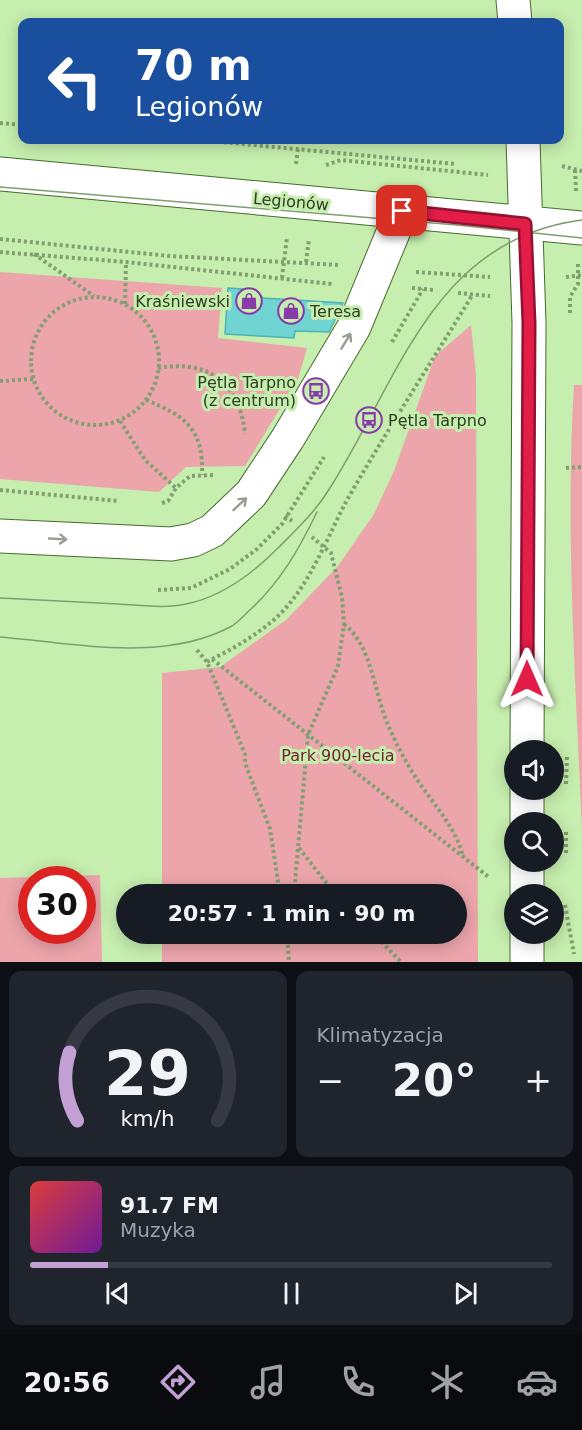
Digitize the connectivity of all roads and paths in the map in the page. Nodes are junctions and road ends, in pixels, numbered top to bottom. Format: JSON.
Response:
{"nodes":[{"id":1,"x":513,"y":0,"type":"edge"},
{"id":2,"x":515,"y":18,"type":"edge"},
{"id":3,"x":0,"y":123,"type":"edge"},
{"id":4,"x":18,"y":125,"type":"edge"},
{"id":5,"x":242,"y":144,"type":"edge"},
{"id":6,"x":522,"y":144,"type":"edge"},
{"id":7,"x":455,"y":164,"type":"dead end"},
{"id":8,"x":321,"y":168,"type":"dead end"},
{"id":9,"x":575,"y":170,"type":"dead end"},
{"id":10,"x":582,"y":171,"type":"edge"},
{"id":11,"x":0,"y":174,"type":"edge"},
{"id":12,"x":477,"y":174,"type":"dead end"},
{"id":13,"x":402,"y":211,"type":"junction"},
{"id":14,"x":525,"y":224,"type":"junction"},
{"id":15,"x":310,"y":227,"type":"dead end"},
{"id":16,"x":582,"y":228,"type":"edge"},
{"id":17,"x":287,"y":233,"type":"dead end"},
{"id":18,"x":0,"y":239,"type":"edge"},
{"id":19,"x":0,"y":252,"type":"edge"},
{"id":20,"x":33,"y":254,"type":"junction"},
{"id":21,"x":578,"y":260,"type":"dead end"},
{"id":22,"x":284,"y":261,"type":"junction"},
{"id":23,"x":126,"y":262,"type":"junction"},
{"id":24,"x":306,"y":262,"type":"junction"},
{"id":25,"x":333,"y":264,"type":"dead end"},
{"id":26,"x":425,"y":273,"type":"dead end"},
{"id":27,"x":477,"y":276,"type":"dead end"},
{"id":28,"x":282,"y":278,"type":"junction"},
{"id":29,"x":333,"y":284,"type":"dead end"},
{"id":30,"x":580,"y":284,"type":"edge"},
{"id":31,"x":408,"y":288,"type":"dead end"},
{"id":32,"x":434,"y":290,"type":"dead end"},
{"id":33,"x":458,"y":293,"type":"dead end"},
{"id":34,"x":473,"y":294,"type":"junction"},
{"id":35,"x":496,"y":296,"type":"dead end"},
{"id":36,"x":95,"y":297,"type":"junction"},
{"id":37,"x":570,"y":297,"type":"dead end"},
{"id":38,"x":125,"y":304,"type":"junction"},
{"id":39,"x":158,"y":368,"type":"junction"},
{"id":40,"x":33,"y":379,"type":"junction"},
{"id":41,"x":0,"y":381,"type":"edge"},
{"id":42,"x":147,"y":399,"type":"junction"},
{"id":43,"x":46,"y":408,"type":"dead end"},
{"id":44,"x":54,"y":411,"type":"junction"},
{"id":45,"x":120,"y":421,"type":"junction"},
{"id":46,"x":245,"y":437,"type":"dead end"},
{"id":47,"x":582,"y":467,"type":"edge"},
{"id":48,"x":566,"y":468,"type":"dead end"},
{"id":49,"x":202,"y":475,"type":"junction"},
{"id":50,"x":219,"y":475,"type":"dead end"},
{"id":51,"x":176,"y":488,"type":"junction"},
{"id":52,"x":0,"y":490,"type":"edge"},
{"id":53,"x":130,"y":502,"type":"dead end"},
{"id":54,"x":159,"y":504,"type":"dead end"},
{"id":55,"x":0,"y":536,"type":"edge"},
{"id":56,"x":312,"y":537,"type":"dead end"},
{"id":57,"x":324,"y":547,"type":"junction"},
{"id":58,"x":180,"y":581,"type":"dead end"},
{"id":59,"x":183,"y":595,"type":"dead end"},
{"id":60,"x":344,"y":624,"type":"junction"},
{"id":61,"x":197,"y":651,"type":"dead end"},
{"id":62,"x":212,"y":659,"type":"junction"},
{"id":63,"x":207,"y":662,"type":"junction"},
{"id":64,"x":308,"y":735,"type":"junction"},
{"id":65,"x":527,"y":740,"type":"edge"},
{"id":66,"x":298,"y":847,"type":"junction"},
{"id":67,"x":464,"y":857,"type":"junction"},
{"id":68,"x":278,"y":884,"type":"edge"},
{"id":69,"x":295,"y":884,"type":"edge"},
{"id":70,"x":327,"y":884,"type":"edge"},
{"id":71,"x":504,"y":884,"type":"edge"},
{"id":72,"x":289,"y":944,"type":"edge"},
{"id":73,"x":384,"y":944,"type":"edge"},
{"id":74,"x":526,"y":944,"type":"edge"},
{"id":75,"x":289,"y":962,"type":"edge"},
{"id":76,"x":401,"y":962,"type":"edge"},
{"id":77,"x":526,"y":962,"type":"edge"}],
"edges":[{"from":1,"to":2,"type":"street"},
{"from":3,"to":4,"type":"path"},
{"from":5,"to":7,"type":"path"},
{"from":6,"to":14,"type":"street"},
{"from":8,"to":12,"type":"path"},
{"from":9,"to":10,"type":"path"},
{"from":11,"to":13,"type":"street","name":"Legionów"},
{"from":13,"to":14,"type":"street","name":"Legionów"},
{"from":55,"to":13,"type":"street","one_way":true},
{"from":14,"to":16,"type":"street","name":"Legionów"},
{"from":14,"to":65,"type":"street"},
{"from":15,"to":24,"type":"path"},
{"from":17,"to":22,"type":"path"},
{"from":18,"to":22,"type":"path"},
{"from":19,"to":20,"type":"path"},
{"from":20,"to":23,"type":"path"},
{"from":20,"to":36,"type":"path"},
{"from":21,"to":30,"type":"path"},
{"from":22,"to":24,"type":"path"},
{"from":22,"to":28,"type":"path"},
{"from":23,"to":28,"type":"path"},
{"from":23,"to":38,"type":"path"},
{"from":24,"to":25,"type":"path"},
{"from":26,"to":27,"type":"path"},
{"from":28,"to":29,"type":"path"},
{"from":30,"to":37,"type":"path"},
{"from":31,"to":32,"type":"path"},
{"from":33,"to":34,"type":"path"},
{"from":34,"to":35,"type":"path"},
{"from":34,"to":57,"type":"path"},
{"from":36,"to":38,"type":"path"},
{"from":36,"to":40,"type":"path"},
{"from":38,"to":39,"type":"path"},
{"from":39,"to":42,"type":"path"},
{"from":39,"to":46,"type":"path"},
{"from":40,"to":41,"type":"path"},
{"from":40,"to":44,"type":"path"},
{"from":42,"to":45,"type":"path"},
{"from":42,"to":49,"type":"path"},
{"from":43,"to":44,"type":"path"},
{"from":44,"to":45,"type":"path"},
{"from":45,"to":51,"type":"path"},
{"from":47,"to":48,"type":"path"},
{"from":49,"to":50,"type":"path"},
{"from":49,"to":51,"type":"path"},
{"from":51,"to":54,"type":"path"},
{"from":52,"to":53,"type":"path"},
{"from":56,"to":57,"type":"path"},
{"from":57,"to":60,"type":"path"},
{"from":57,"to":62,"type":"path"},
{"from":58,"to":59,"type":"path"},
{"from":60,"to":64,"type":"path"},
{"from":60,"to":67,"type":"path"},
{"from":61,"to":63,"type":"path"},
{"from":62,"to":63,"type":"path"},
{"from":62,"to":64,"type":"path"},
{"from":63,"to":68,"type":"path"},
{"from":64,"to":66,"type":"path"},
{"from":64,"to":67,"type":"path"},
{"from":66,"to":69,"type":"path"},
{"from":66,"to":70,"type":"path"},
{"from":67,"to":71,"type":"path"},
{"from":72,"to":75,"type":"path"},
{"from":73,"to":76,"type":"path"},
{"from":74,"to":77,"type":"street"}]}
